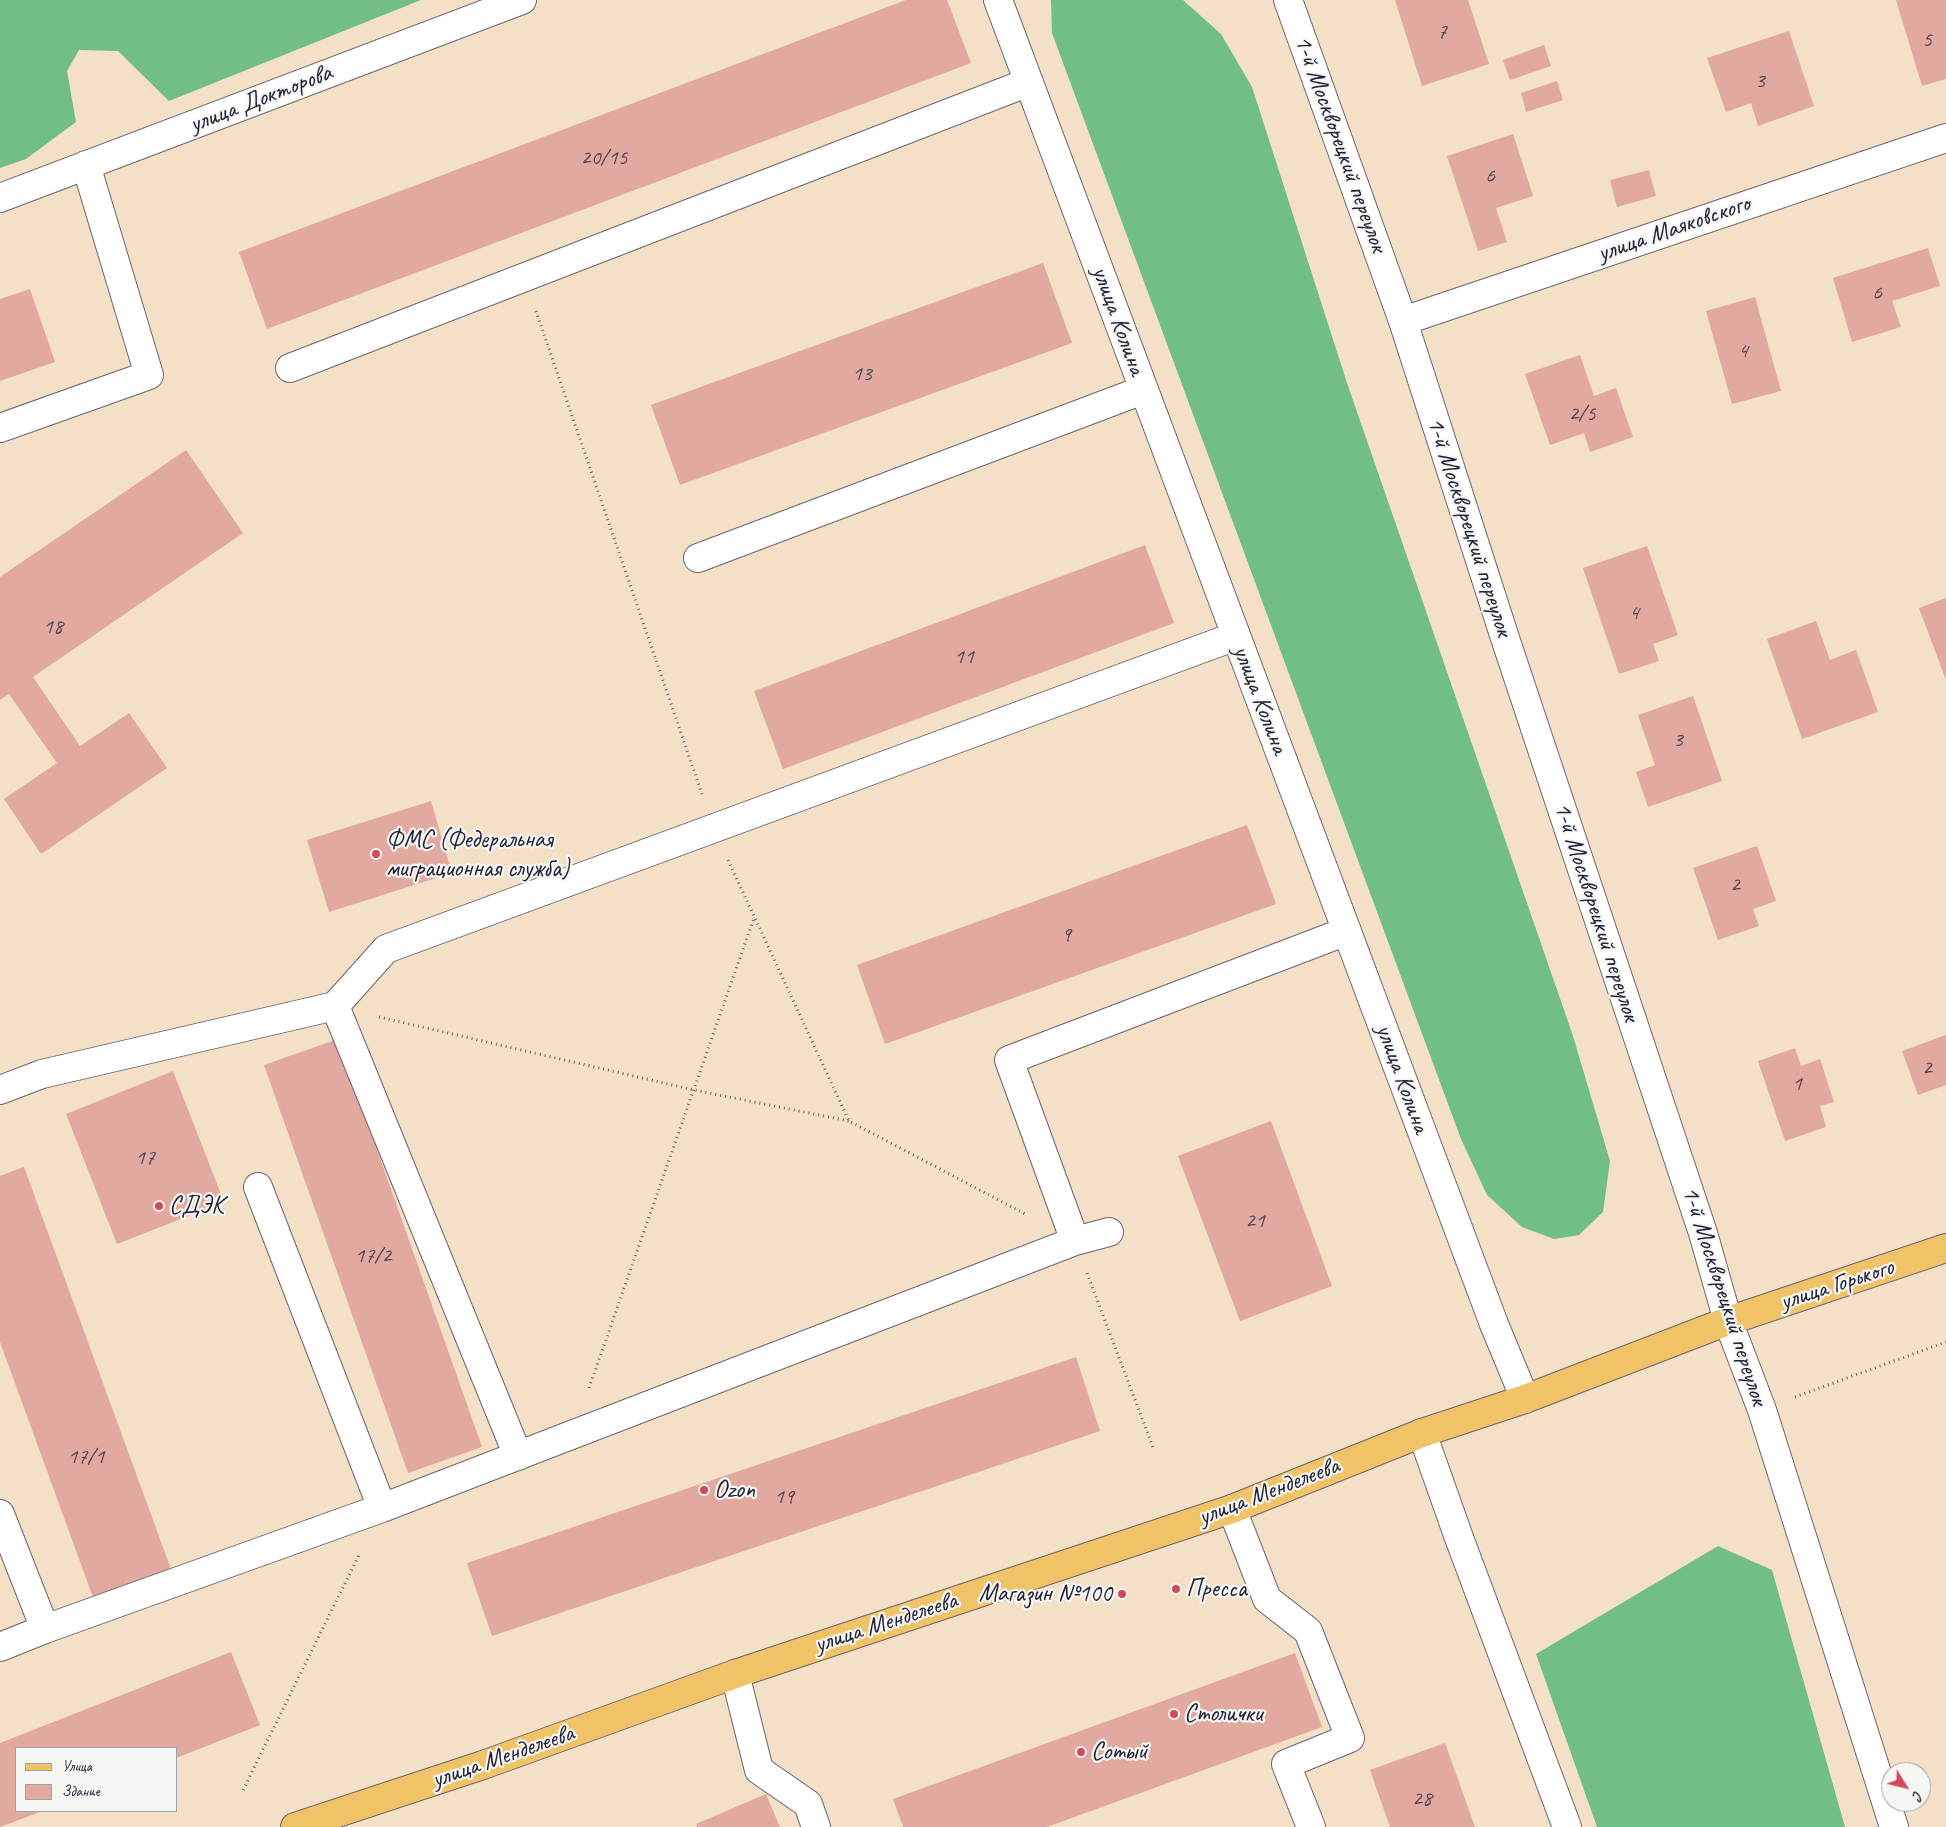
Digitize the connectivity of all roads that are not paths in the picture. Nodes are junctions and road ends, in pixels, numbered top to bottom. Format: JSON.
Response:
{"nodes":[{"id":1,"x":522,"y":0,"type":"edge"},
{"id":2,"x":998,"y":0,"type":"edge"},
{"id":3,"x":1288,"y":0,"type":"edge"},
{"id":4,"x":1029,"y":82,"type":"junction"},
{"id":5,"x":1946,"y":138,"type":"edge"},
{"id":6,"x":86,"y":165,"type":"junction"},
{"id":7,"x":0,"y":198,"type":"edge"},
{"id":8,"x":1403,"y":321,"type":"junction"},
{"id":9,"x":290,"y":368,"type":"dead end"},
{"id":10,"x":1143,"y":390,"type":"junction"},
{"id":11,"x":0,"y":428,"type":"edge"},
{"id":12,"x":698,"y":558,"type":"dead end"},
{"id":13,"x":1236,"y":636,"type":"junction"},
{"id":14,"x":1347,"y":931,"type":"junction"},
{"id":15,"x":335,"y":1006,"type":"junction"},
{"id":16,"x":0,"y":1090,"type":"edge"},
{"id":17,"x":258,"y":1187,"type":"dead end"},
{"id":18,"x":1109,"y":1232,"type":"dead end"},
{"id":19,"x":1075,"y":1241,"type":"junction"},
{"id":20,"x":1946,"y":1248,"type":"edge"},
{"id":21,"x":1728,"y":1320,"type":"junction"},
{"id":22,"x":1525,"y":1399,"type":"junction"},
{"id":23,"x":1422,"y":1433,"type":"junction"},
{"id":24,"x":518,"y":1456,"type":"junction"},
{"id":25,"x":382,"y":1508,"type":"junction"},
{"id":26,"x":1232,"y":1509,"type":"junction"},
{"id":27,"x":0,"y":1514,"type":"edge"},
{"id":28,"x":45,"y":1629,"type":"junction"},
{"id":29,"x":0,"y":1647,"type":"edge"},
{"id":30,"x":735,"y":1674,"type":"junction"},
{"id":31,"x":295,"y":1827,"type":"edge"},
{"id":32,"x":816,"y":1827,"type":"edge"},
{"id":33,"x":1311,"y":1827,"type":"edge"},
{"id":34,"x":1567,"y":1827,"type":"edge"},
{"id":35,"x":1894,"y":1827,"type":"edge"}],
"edges":[{"from":1,"to":6,"type":"street","name":"улица Докторова"},
{"from":2,"to":4,"type":"street","name":"улица Колина"},
{"from":3,"to":8,"type":"street","name":"1-й Москворецкий переулок"},
{"from":4,"to":9,"type":"street"},
{"from":4,"to":10,"type":"street","name":"улица Колина"},
{"from":5,"to":8,"type":"street","name":"улица Маяковского"},
{"from":6,"to":7,"type":"street","name":"улица Докторова"},
{"from":6,"to":11,"type":"street"},
{"from":8,"to":21,"type":"street","name":"1-й Москворецкий переулок"},
{"from":10,"to":12,"type":"street"},
{"from":10,"to":13,"type":"street","name":"улица Колина"},
{"from":13,"to":14,"type":"street","name":"улица Колина"},
{"from":13,"to":15,"type":"street"},
{"from":14,"to":19,"type":"street"},
{"from":14,"to":22,"type":"street","name":"улица Колина"},
{"from":15,"to":16,"type":"street"},
{"from":15,"to":24,"type":"street"},
{"from":17,"to":25,"type":"street"},
{"from":18,"to":19,"type":"street"},
{"from":19,"to":24,"type":"street"},
{"from":20,"to":21,"type":"main road","name":"улица Горького"},
{"from":21,"to":22,"type":"main road","name":"улица Менделеева"},
{"from":21,"to":35,"type":"street","name":"1-й Москворецкий переулок"},
{"from":22,"to":23,"type":"main road","name":"улица Менделеева"},
{"from":23,"to":26,"type":"main road","name":"улица Менделеева"},
{"from":23,"to":34,"type":"street"},
{"from":24,"to":25,"type":"street"},
{"from":25,"to":28,"type":"street"},
{"from":26,"to":30,"type":"main road","name":"улица Менделеева"},
{"from":26,"to":33,"type":"street"},
{"from":27,"to":28,"type":"street"},
{"from":28,"to":29,"type":"street"},
{"from":30,"to":31,"type":"main road","name":"улица Менделеева"},
{"from":30,"to":32,"type":"street"}]}
